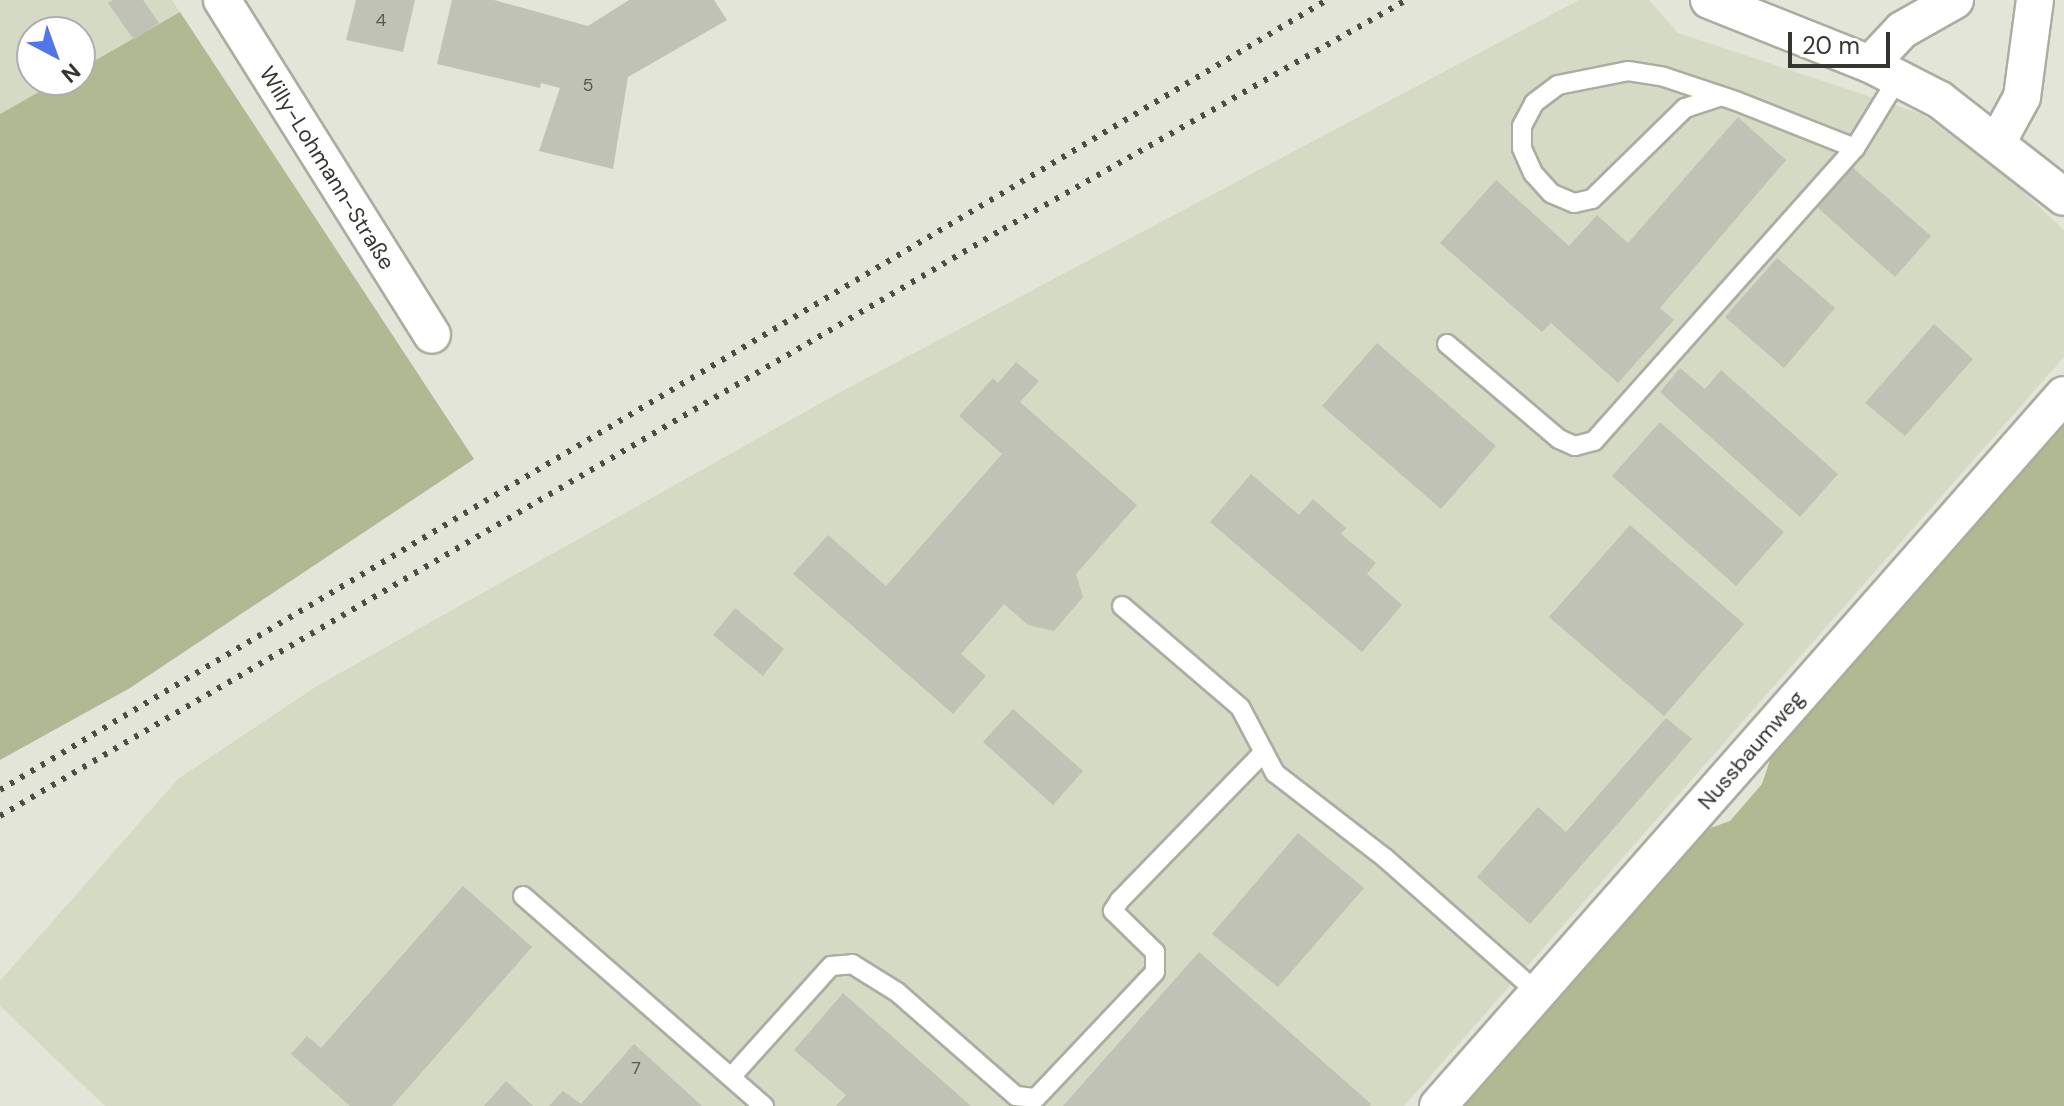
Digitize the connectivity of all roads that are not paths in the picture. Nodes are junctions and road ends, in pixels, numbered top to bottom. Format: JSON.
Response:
{"nodes":[{"id":1,"x":222,"y":0,"type":"edge"},
{"id":2,"x":1709,"y":0,"type":"edge"},
{"id":3,"x":1955,"y":0,"type":"edge"},
{"id":4,"x":2035,"y":0,"type":"edge"},
{"id":5,"x":1884,"y":71,"type":"junction"},
{"id":6,"x":1719,"y":97,"type":"junction"},
{"id":7,"x":1998,"y":141,"type":"junction"},
{"id":8,"x":1855,"y":148,"type":"junction"},
{"id":9,"x":2064,"y":197,"type":"edge"},
{"id":10,"x":432,"y":335,"type":"dead end"},
{"id":11,"x":1447,"y":344,"type":"dead end"},
{"id":12,"x":2064,"y":395,"type":"edge"},
{"id":13,"x":1122,"y":606,"type":"dead end"},
{"id":14,"x":1264,"y":752,"type":"junction"},
{"id":15,"x":523,"y":896,"type":"dead end"},
{"id":16,"x":1538,"y":993,"type":"junction"},
{"id":17,"x":732,"y":1076,"type":"junction"},
{"id":18,"x":764,"y":1106,"type":"edge"},
{"id":19,"x":1438,"y":1106,"type":"edge"}],
"edges":[{"from":1,"to":10,"type":"street","name":"Willy-Lohmann-Straße"},
{"from":2,"to":5,"type":"street"},
{"from":3,"to":5,"type":"street"},
{"from":4,"to":7,"type":"street"},
{"from":5,"to":7,"type":"street"},
{"from":5,"to":8,"type":"lane"},
{"from":6,"to":6,"type":"lane"},
{"from":6,"to":8,"type":"lane"},
{"from":7,"to":9,"type":"street"},
{"from":8,"to":11,"type":"lane"},
{"from":12,"to":16,"type":"street","name":"Nussbaumweg"},
{"from":13,"to":14,"type":"lane"},
{"from":14,"to":16,"type":"lane"},
{"from":14,"to":17,"type":"lane"},
{"from":15,"to":17,"type":"lane"},
{"from":16,"to":19,"type":"street","name":"Nussbaumweg"},
{"from":17,"to":18,"type":"lane"}]}
